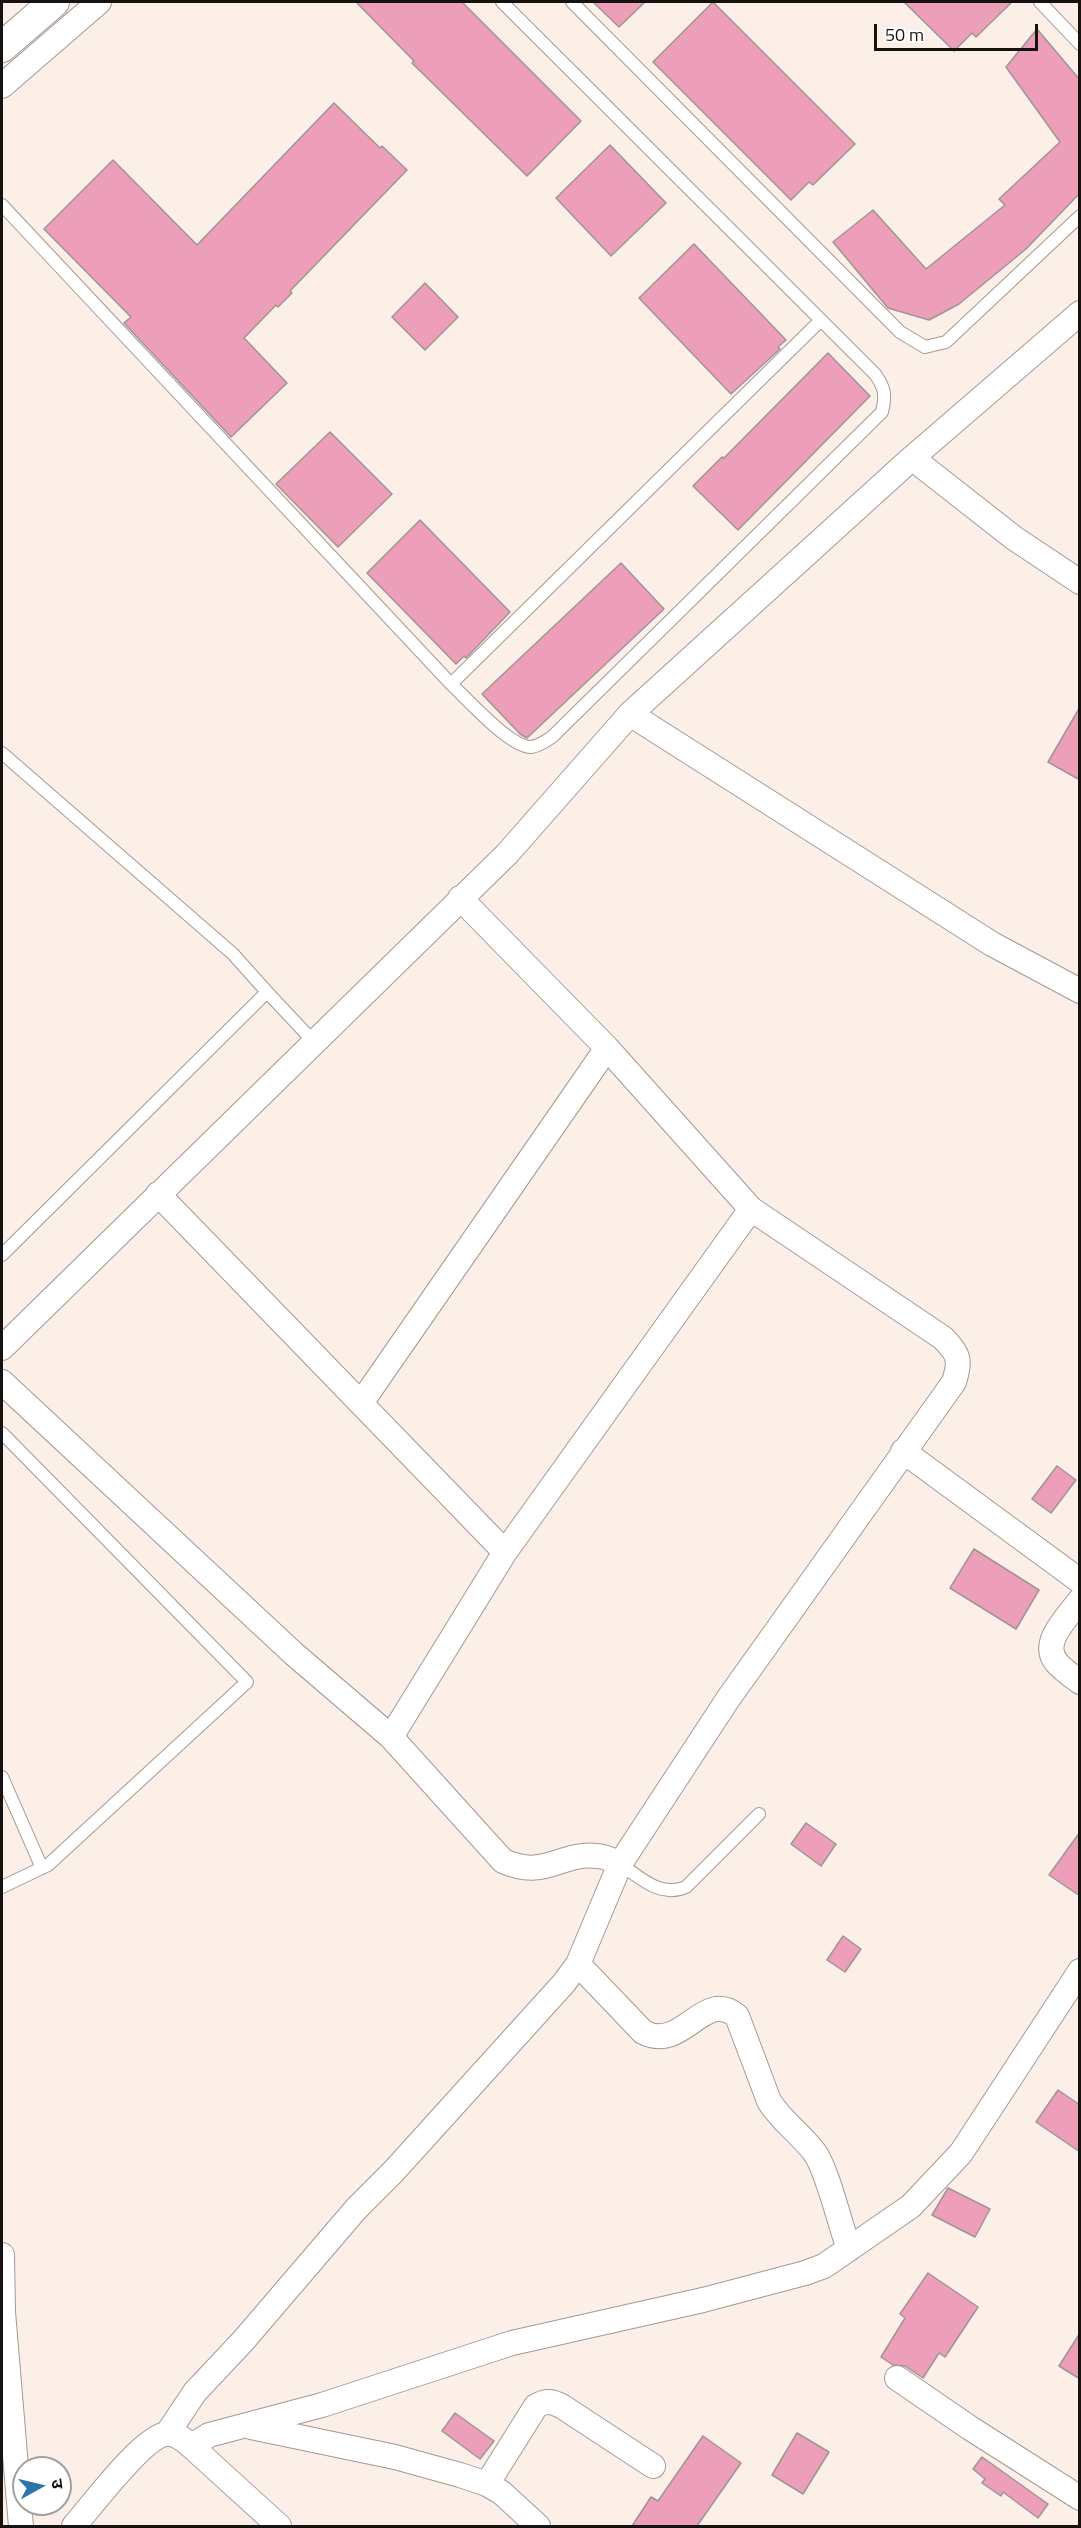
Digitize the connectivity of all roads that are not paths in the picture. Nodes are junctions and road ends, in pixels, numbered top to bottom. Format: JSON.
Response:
{"nodes":[{"id":1,"x":54,"y":2,"type":"edge"},
{"id":2,"x":99,"y":2,"type":"edge"},
{"id":3,"x":502,"y":2,"type":"edge"},
{"id":4,"x":572,"y":2,"type":"edge"},
{"id":5,"x":1040,"y":2,"type":"edge"},
{"id":6,"x":1080,"y":44,"type":"edge"},
{"id":7,"x":2,"y":47,"type":"edge"},
{"id":8,"x":2,"y":86,"type":"edge"},
{"id":9,"x":2,"y":205,"type":"edge"},
{"id":10,"x":1080,"y":216,"type":"edge"},
{"id":11,"x":1080,"y":313,"type":"edge"},
{"id":12,"x":822,"y":320,"type":"junction"},
{"id":13,"x":912,"y":458,"type":"junction"},
{"id":14,"x":1080,"y":582,"type":"edge"},
{"id":15,"x":451,"y":684,"type":"junction"},
{"id":16,"x":630,"y":714,"type":"junction"},
{"id":17,"x":2,"y":753,"type":"edge"},
{"id":18,"x":460,"y":898,"type":"junction"},
{"id":19,"x":1080,"y":991,"type":"edge"},
{"id":20,"x":267,"y":992,"type":"junction"},
{"id":21,"x":314,"y":1042,"type":"junction"},
{"id":22,"x":607,"y":1048,"type":"junction"},
{"id":23,"x":158,"y":1194,"type":"junction"},
{"id":24,"x":751,"y":1209,"type":"junction"},
{"id":25,"x":2,"y":1255,"type":"edge"},
{"id":26,"x":2,"y":1348,"type":"edge"},
{"id":27,"x":2,"y":1382,"type":"edge"},
{"id":28,"x":361,"y":1403,"type":"junction"},
{"id":29,"x":2,"y":1432,"type":"edge"},
{"id":30,"x":903,"y":1451,"type":"junction"},
{"id":31,"x":506,"y":1552,"type":"junction"},
{"id":32,"x":1080,"y":1581,"type":"edge"},
{"id":33,"x":1080,"y":1600,"type":"edge"},
{"id":34,"x":1080,"y":1682,"type":"edge"},
{"id":35,"x":391,"y":1737,"type":"junction"},
{"id":36,"x":2,"y":1777,"type":"edge"},
{"id":37,"x":759,"y":1814,"type":"dead end"},
{"id":38,"x":620,"y":1864,"type":"junction"},
{"id":39,"x":42,"y":1868,"type":"junction"},
{"id":40,"x":2,"y":1887,"type":"edge"},
{"id":41,"x":578,"y":1964,"type":"junction"},
{"id":42,"x":1080,"y":1971,"type":"edge"},
{"id":43,"x":849,"y":2249,"type":"junction"},
{"id":44,"x":2,"y":2255,"type":"edge"},
{"id":45,"x":897,"y":2378,"type":"dead end"},
{"id":46,"x":246,"y":2426,"type":"junction"},
{"id":47,"x":167,"y":2434,"type":"junction"},
{"id":48,"x":191,"y":2446,"type":"junction"},
{"id":49,"x":653,"y":2466,"type":"dead end"},
{"id":50,"x":487,"y":2484,"type":"junction"},
{"id":51,"x":1080,"y":2498,"type":"edge"},
{"id":52,"x":21,"y":2526,"type":"edge"},
{"id":53,"x":74,"y":2526,"type":"edge"},
{"id":54,"x":279,"y":2526,"type":"edge"},
{"id":55,"x":538,"y":2526,"type":"edge"}],
"edges":[{"from":1,"to":7,"type":"street"},
{"from":2,"to":8,"type":"street"},
{"from":3,"to":12,"type":"lane"},
{"from":4,"to":10,"type":"lane"},
{"from":5,"to":6,"type":"lane"},
{"from":9,"to":15,"type":"lane"},
{"from":11,"to":13,"type":"street"},
{"from":12,"to":15,"type":"lane"},
{"from":12,"to":15,"type":"lane"},
{"from":13,"to":14,"type":"street"},
{"from":13,"to":16,"type":"street"},
{"from":16,"to":18,"type":"street"},
{"from":16,"to":19,"type":"street"},
{"from":17,"to":20,"type":"lane"},
{"from":18,"to":21,"type":"street"},
{"from":18,"to":22,"type":"street"},
{"from":20,"to":21,"type":"lane"},
{"from":20,"to":25,"type":"lane"},
{"from":21,"to":23,"type":"street"},
{"from":22,"to":24,"type":"street"},
{"from":22,"to":28,"type":"street"},
{"from":23,"to":26,"type":"street"},
{"from":23,"to":28,"type":"street"},
{"from":24,"to":30,"type":"street"},
{"from":24,"to":31,"type":"street"},
{"from":27,"to":35,"type":"street"},
{"from":28,"to":31,"type":"street"},
{"from":29,"to":39,"type":"lane"},
{"from":30,"to":32,"type":"street"},
{"from":30,"to":38,"type":"street"},
{"from":31,"to":35,"type":"street"},
{"from":33,"to":34,"type":"street"},
{"from":35,"to":38,"type":"street"},
{"from":36,"to":39,"type":"lane"},
{"from":37,"to":38,"type":"lane"},
{"from":38,"to":41,"type":"street"},
{"from":39,"to":40,"type":"lane"},
{"from":41,"to":43,"type":"street"},
{"from":41,"to":47,"type":"street"},
{"from":42,"to":43,"type":"street"},
{"from":43,"to":46,"type":"street"},
{"from":44,"to":52,"type":"street"},
{"from":45,"to":51,"type":"street"},
{"from":46,"to":48,"type":"street"},
{"from":46,"to":50,"type":"street"},
{"from":47,"to":48,"type":"street"},
{"from":47,"to":53,"type":"street"},
{"from":48,"to":54,"type":"street"},
{"from":49,"to":50,"type":"street"},
{"from":50,"to":55,"type":"street"}]}
